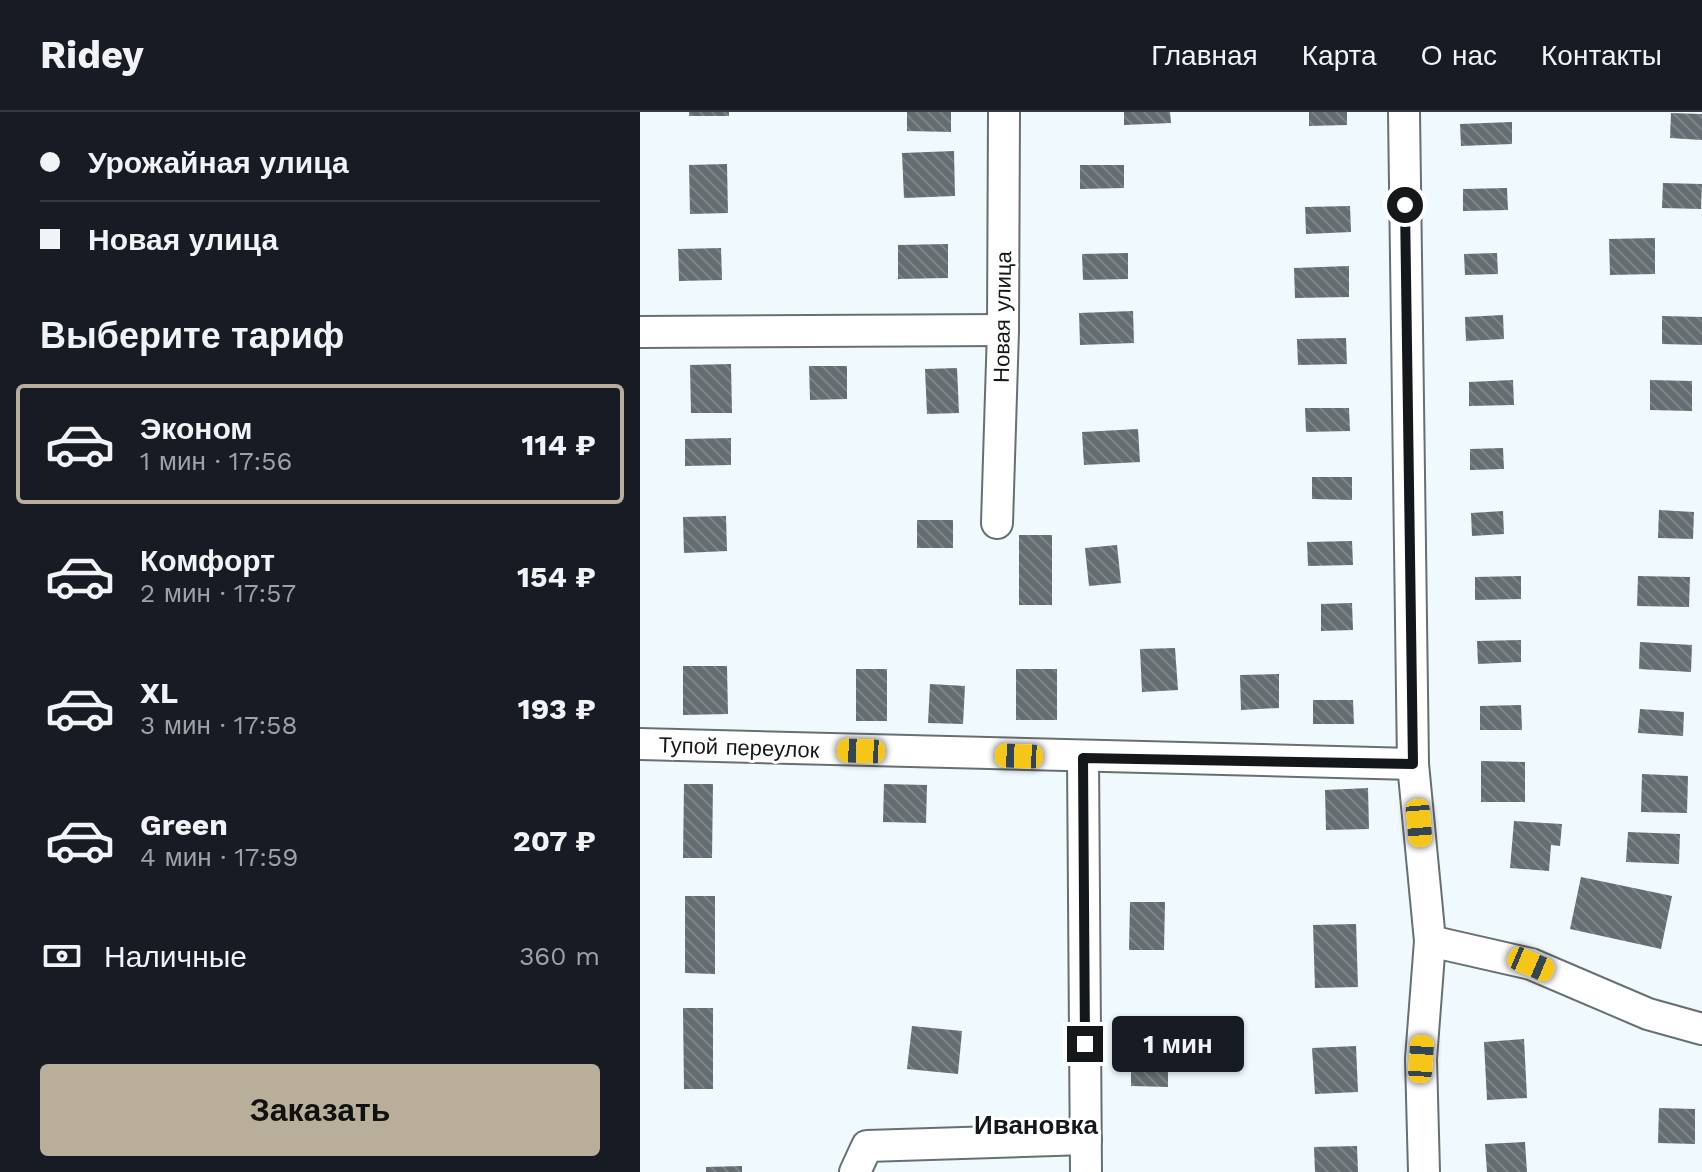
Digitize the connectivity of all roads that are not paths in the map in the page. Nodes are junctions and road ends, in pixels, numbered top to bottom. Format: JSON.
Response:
{"nodes":[{"id":1,"x":1004,"y":112,"type":"edge"},
{"id":2,"x":1404,"y":112,"type":"edge"},
{"id":3,"x":1003,"y":330,"type":"junction"},
{"id":4,"x":640,"y":332,"type":"edge"},
{"id":5,"x":997,"y":523,"type":"dead end"},
{"id":6,"x":640,"y":744,"type":"edge"},
{"id":7,"x":1083,"y":758,"type":"junction"},
{"id":8,"x":1413,"y":764,"type":"junction"},
{"id":9,"x":1430,"y":941,"type":"junction"},
{"id":10,"x":1702,"y":1029,"type":"edge"},
{"id":11,"x":1086,"y":1139,"type":"junction"},
{"id":12,"x":855,"y":1172,"type":"edge"},
{"id":13,"x":1086,"y":1172,"type":"edge"},
{"id":14,"x":1424,"y":1172,"type":"edge"}],
"edges":[{"from":1,"to":3,"type":"street","name":"Новая улица"},
{"from":2,"to":8,"type":"street"},
{"from":3,"to":4,"type":"street"},
{"from":3,"to":5,"type":"street","name":"Новая улица"},
{"from":6,"to":7,"type":"street","name":"Тупой переулок"},
{"from":7,"to":8,"type":"street","name":"Тупой переулок"},
{"from":7,"to":11,"type":"street"},
{"from":8,"to":9,"type":"street"},
{"from":9,"to":10,"type":"street"},
{"from":9,"to":14,"type":"street"},
{"from":11,"to":12,"type":"street"},
{"from":11,"to":13,"type":"street"}]}
